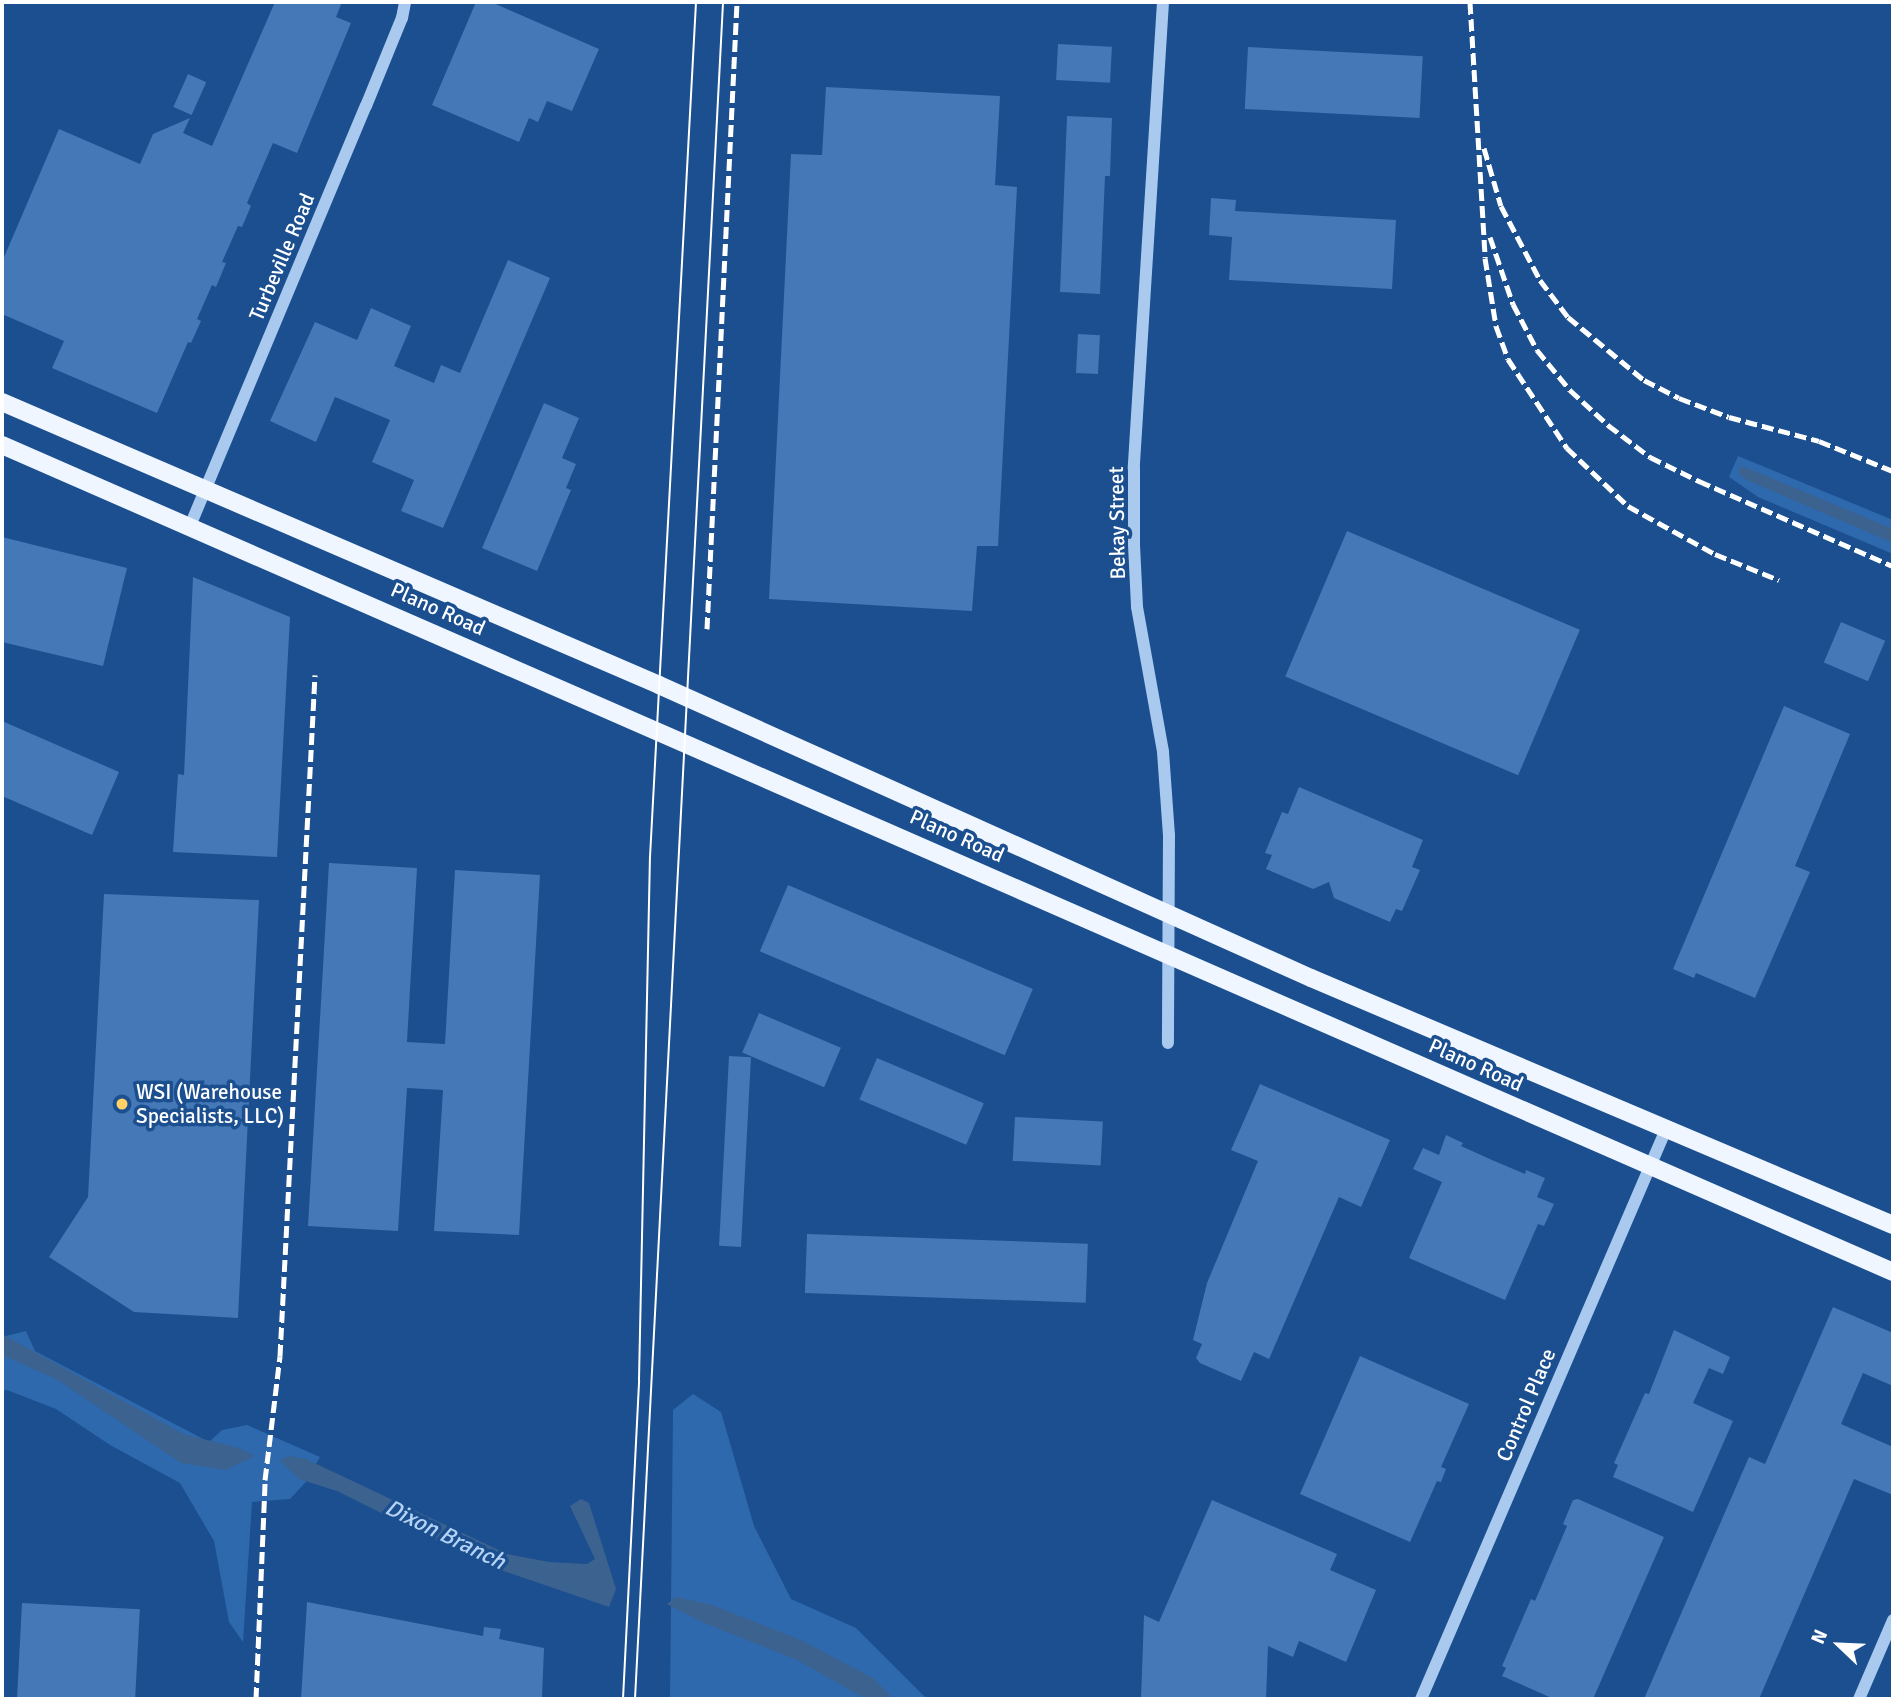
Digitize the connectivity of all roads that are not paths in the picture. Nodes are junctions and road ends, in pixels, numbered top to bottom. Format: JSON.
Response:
{"nodes":[{"id":1,"x":405,"y":2,"type":"edge"},
{"id":2,"x":1163,"y":2,"type":"edge"},
{"id":3,"x":2,"y":401,"type":"edge"},
{"id":4,"x":2,"y":445,"type":"edge"},
{"id":5,"x":207,"y":489,"type":"junction"},
{"id":6,"x":190,"y":526,"type":"junction"},
{"id":7,"x":1168,"y":914,"type":"junction"},
{"id":8,"x":1169,"y":954,"type":"junction"},
{"id":9,"x":1168,"y":1043,"type":"dead end"},
{"id":10,"x":1667,"y":1127,"type":"junction"},
{"id":11,"x":1648,"y":1166,"type":"junction"},
{"id":12,"x":1893,"y":1225,"type":"edge"},
{"id":13,"x":1893,"y":1272,"type":"edge"},
{"id":14,"x":1893,"y":1620,"type":"edge"},
{"id":15,"x":1421,"y":1699,"type":"edge"},
{"id":16,"x":1859,"y":1699,"type":"edge"}],
"edges":[{"from":1,"to":5,"type":"street","name":"Turbeville Road"},
{"from":2,"to":7,"type":"street","name":"Bekay Street"},
{"from":3,"to":5,"type":"main road","name":"Plano Road"},
{"from":4,"to":6,"type":"main road","name":"Plano Road"},
{"from":5,"to":6,"type":"street","name":"Turbeville Road"},
{"from":5,"to":7,"type":"main road","name":"Plano Road"},
{"from":6,"to":8,"type":"main road","name":"Plano Road"},
{"from":7,"to":8,"type":"street","name":"Bekay Street"},
{"from":7,"to":10,"type":"main road","name":"Plano Road"},
{"from":8,"to":9,"type":"street","name":"Bekay Street"},
{"from":8,"to":11,"type":"main road","name":"Plano Road"},
{"from":10,"to":11,"type":"street","name":"Control Place"},
{"from":10,"to":12,"type":"main road","name":"Plano Road"},
{"from":11,"to":13,"type":"main road","name":"Plano Road"},
{"from":11,"to":15,"type":"street","name":"Control Place"},
{"from":14,"to":16,"type":"street"}]}
